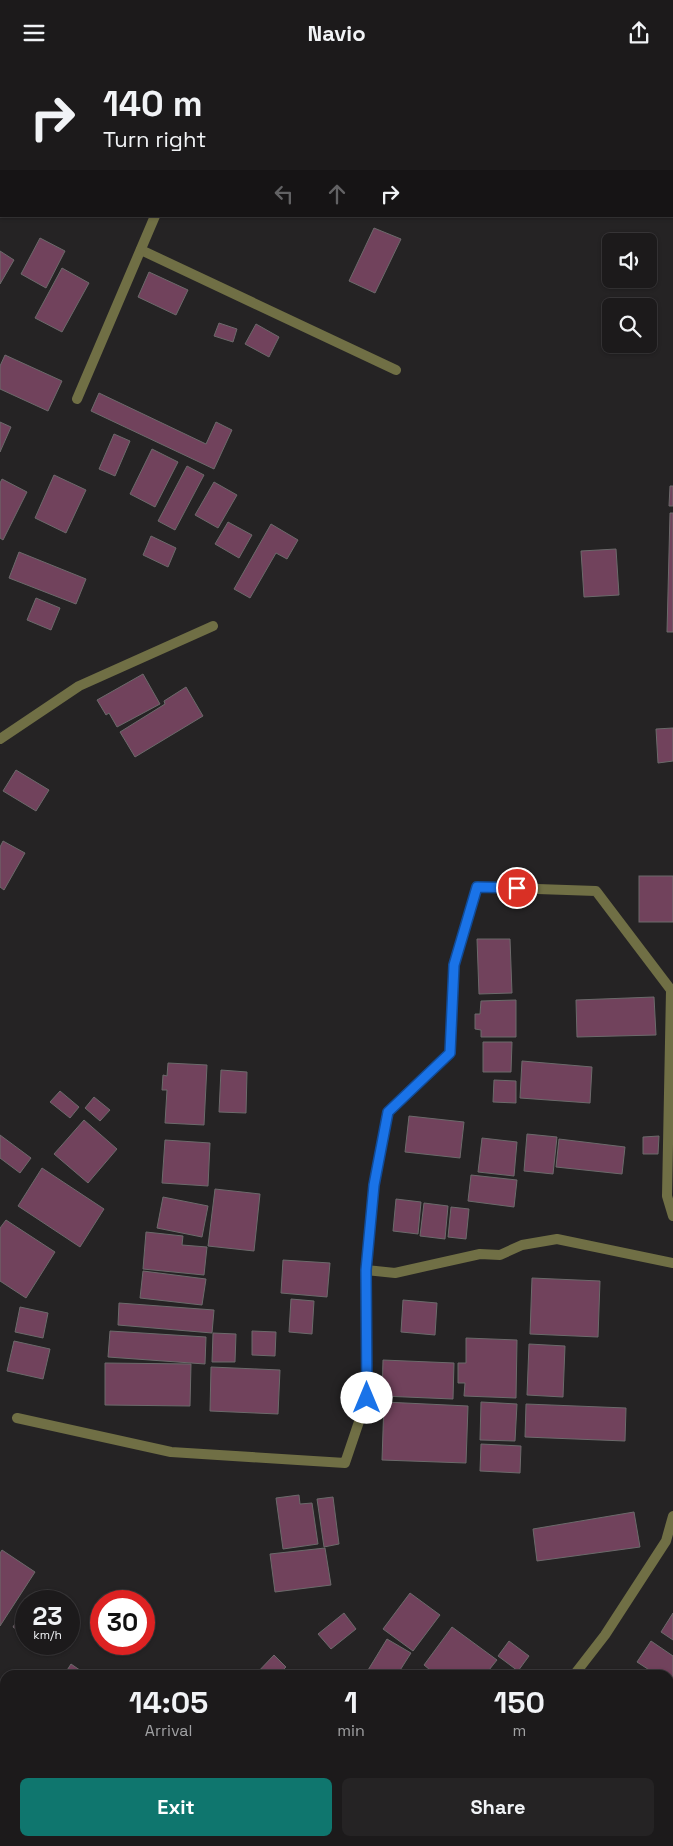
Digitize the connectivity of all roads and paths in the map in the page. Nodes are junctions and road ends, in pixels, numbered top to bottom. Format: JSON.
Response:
{"nodes":[{"id":1,"x":155,"y":217,"type":"edge"},
{"id":2,"x":141,"y":250,"type":"junction"},
{"id":3,"x":396,"y":370,"type":"dead end"},
{"id":4,"x":77,"y":399,"type":"dead end"},
{"id":5,"x":213,"y":626,"type":"dead end"},
{"id":6,"x":1,"y":736,"type":"edge"},
{"id":7,"x":673,"y":1216,"type":"edge"},
{"id":8,"x":673,"y":1263,"type":"edge"},
{"id":9,"x":366,"y":1270,"type":"junction"},
{"id":10,"x":17,"y":1418,"type":"dead end"},
{"id":11,"x":673,"y":1517,"type":"edge"},
{"id":12,"x":578,"y":1670,"type":"edge"}],
"edges":[{"from":1,"to":2,"type":"street"},
{"from":2,"to":3,"type":"street"},
{"from":2,"to":4,"type":"street"},
{"from":5,"to":6,"type":"street"},
{"from":7,"to":9,"type":"street"},
{"from":8,"to":9,"type":"street"},
{"from":9,"to":10,"type":"street"},
{"from":11,"to":12,"type":"street"}]}
